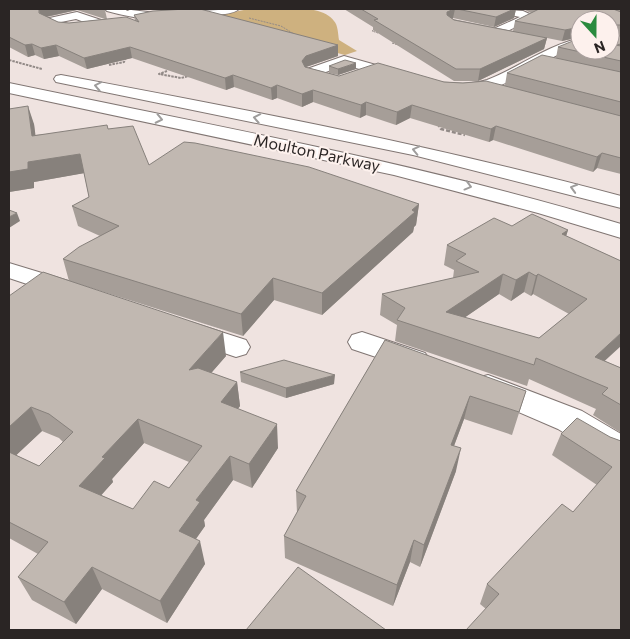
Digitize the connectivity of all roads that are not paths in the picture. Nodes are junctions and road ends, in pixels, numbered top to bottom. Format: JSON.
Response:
{"nodes":[{"id":1,"x":111,"y":9,"type":"edge"},
{"id":2,"x":233,"y":9,"type":"edge"},
{"id":3,"x":491,"y":10,"type":"edge"},
{"id":4,"x":150,"y":16,"type":"junction"},
{"id":5,"x":112,"y":24,"type":"edge"},
{"id":6,"x":518,"y":38,"type":"edge"},
{"id":7,"x":544,"y":44,"type":"edge"},
{"id":8,"x":570,"y":45,"type":"edge"},
{"id":9,"x":562,"y":48,"type":"junction"},
{"id":10,"x":538,"y":60,"type":"junction"},
{"id":11,"x":556,"y":64,"type":"edge"},
{"id":12,"x":376,"y":69,"type":"junction"},
{"id":13,"x":43,"y":76,"type":"dead end"},
{"id":14,"x":418,"y":80,"type":"edge"},
{"id":15,"x":486,"y":86,"type":"junction"},
{"id":16,"x":443,"y":87,"type":"edge"},
{"id":17,"x":9,"y":88,"type":"edge"},
{"id":18,"x":506,"y":92,"type":"edge"},
{"id":19,"x":621,"y":202,"type":"edge"},
{"id":20,"x":621,"y":231,"type":"edge"},
{"id":21,"x":9,"y":270,"type":"edge"},
{"id":22,"x":91,"y":298,"type":"edge"},
{"id":23,"x":163,"y":322,"type":"edge"},
{"id":24,"x":362,"y":342,"type":"dead end"},
{"id":25,"x":236,"y":347,"type":"dead end"},
{"id":26,"x":621,"y":451,"type":"edge"}],
"edges":[{"from":1,"to":4,"type":"main road"},
{"from":2,"to":4,"type":"main road"},
{"from":3,"to":6,"type":"main road"},
{"from":4,"to":5,"type":"main road"},
{"from":7,"to":9,"type":"main road"},
{"from":8,"to":9,"type":"main road"},
{"from":9,"to":10,"type":"main road"},
{"from":10,"to":11,"type":"main road"},
{"from":10,"to":15,"type":"main road"},
{"from":12,"to":12,"type":"main road"},
{"from":12,"to":14,"type":"main road"},
{"from":19,"to":13,"type":"main road","name":"Moulton Parkway","one_way":true},
{"from":15,"to":16,"type":"main road"},
{"from":15,"to":18,"type":"main road"},
{"from":17,"to":20,"type":"main road","name":"Moulton Parkway","one_way":true},
{"from":21,"to":22,"type":"main road"},
{"from":23,"to":25,"type":"main road"},
{"from":24,"to":26,"type":"main road"}]}
